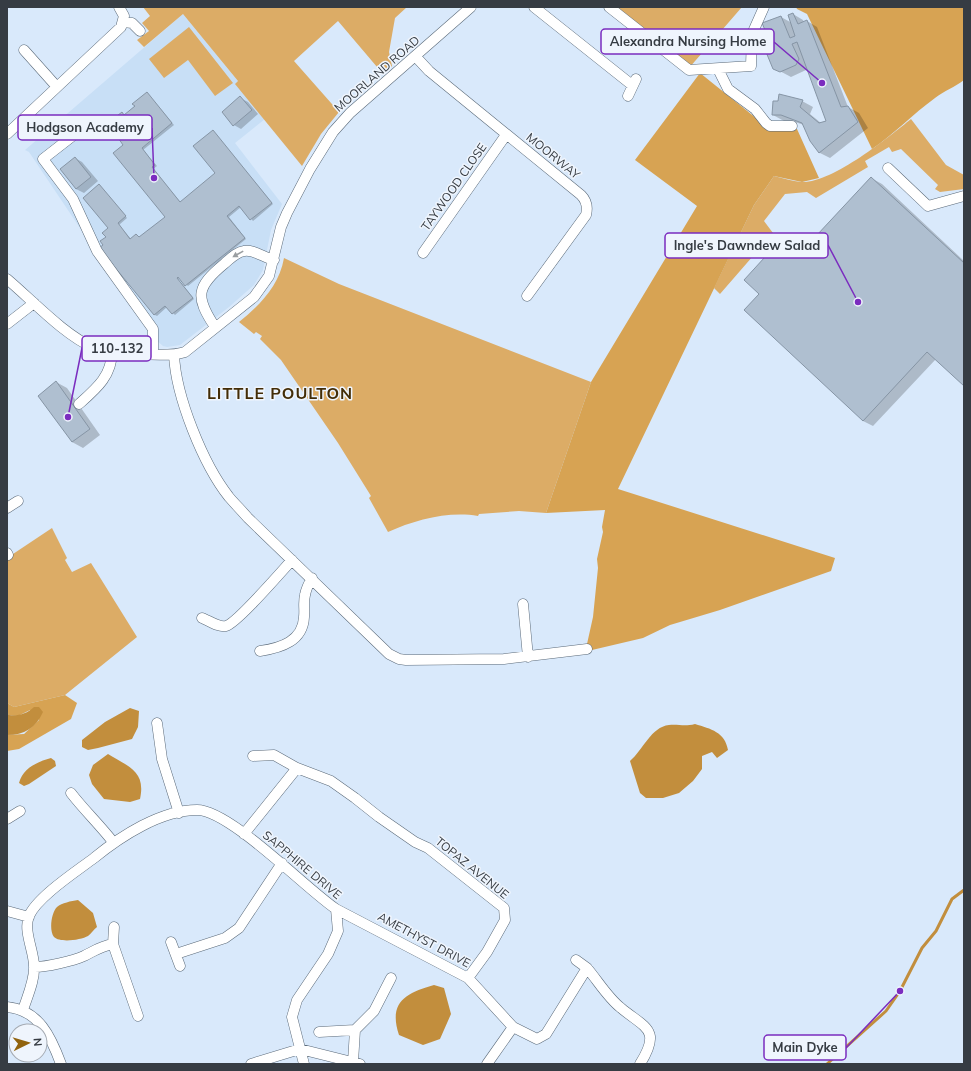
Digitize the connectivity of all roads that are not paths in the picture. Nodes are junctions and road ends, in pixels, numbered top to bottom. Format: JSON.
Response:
{"nodes":[{"id":1,"x":119,"y":7,"type":"edge"},
{"id":2,"x":471,"y":7,"type":"edge"},
{"id":3,"x":534,"y":7,"type":"edge"},
{"id":4,"x":609,"y":7,"type":"edge"},
{"id":5,"x":764,"y":7,"type":"edge"},
{"id":6,"x":124,"y":22,"type":"junction"},
{"id":7,"x":140,"y":31,"type":"dead end"},
{"id":8,"x":24,"y":50,"type":"dead end"},
{"id":9,"x":416,"y":57,"type":"junction"},
{"id":10,"x":718,"y":69,"type":"junction"},
{"id":11,"x":57,"y":87,"type":"junction"},
{"id":12,"x":628,"y":96,"type":"dead end"},
{"id":13,"x":88,"y":124,"type":"dead end"},
{"id":14,"x":792,"y":126,"type":"dead end"},
{"id":15,"x":7,"y":134,"type":"edge"},
{"id":16,"x":506,"y":135,"type":"junction"},
{"id":17,"x":888,"y":168,"type":"dead end"},
{"id":18,"x":964,"y":196,"type":"edge"},
{"id":19,"x":423,"y":253,"type":"dead end"},
{"id":20,"x":274,"y":260,"type":"junction"},
{"id":21,"x":7,"y":279,"type":"edge"},
{"id":22,"x":527,"y":296,"type":"dead end"},
{"id":23,"x":34,"y":303,"type":"junction"},
{"id":24,"x":7,"y":324,"type":"edge"},
{"id":25,"x":215,"y":327,"type":"junction"},
{"id":26,"x":112,"y":351,"type":"junction"},
{"id":27,"x":153,"y":354,"type":"junction"},
{"id":28,"x":174,"y":355,"type":"junction"},
{"id":29,"x":79,"y":404,"type":"dead end"},
{"id":30,"x":18,"y":501,"type":"dead end"},
{"id":31,"x":7,"y":508,"type":"edge"},
{"id":32,"x":292,"y":560,"type":"junction"},
{"id":33,"x":312,"y":578,"type":"junction"},
{"id":34,"x":523,"y":604,"type":"dead end"},
{"id":35,"x":202,"y":618,"type":"dead end"},
{"id":36,"x":587,"y":649,"type":"dead end"},
{"id":37,"x":260,"y":651,"type":"dead end"},
{"id":38,"x":528,"y":656,"type":"junction"},
{"id":39,"x":157,"y":723,"type":"dead end"},
{"id":40,"x":253,"y":756,"type":"dead end"},
{"id":41,"x":297,"y":768,"type":"junction"},
{"id":42,"x":71,"y":793,"type":"dead end"},
{"id":43,"x":20,"y":812,"type":"dead end"},
{"id":44,"x":179,"y":813,"type":"junction"},
{"id":45,"x":7,"y":818,"type":"edge"},
{"id":46,"x":244,"y":834,"type":"junction"},
{"id":47,"x":113,"y":842,"type":"junction"},
{"id":48,"x":282,"y":863,"type":"junction"},
{"id":49,"x":336,"y":909,"type":"junction"},
{"id":50,"x":7,"y":911,"type":"edge"},
{"id":51,"x":28,"y":917,"type":"junction"},
{"id":52,"x":114,"y":927,"type":"dead end"},
{"id":53,"x":171,"y":942,"type":"dead end"},
{"id":54,"x":113,"y":944,"type":"junction"},
{"id":55,"x":176,"y":954,"type":"junction"},
{"id":56,"x":576,"y":960,"type":"dead end"},
{"id":57,"x":180,"y":966,"type":"dead end"},
{"id":58,"x":35,"y":967,"type":"junction"},
{"id":59,"x":587,"y":968,"type":"junction"},
{"id":60,"x":391,"y":978,"type":"dead end"},
{"id":61,"x":468,"y":978,"type":"junction"},
{"id":62,"x":7,"y":1007,"type":"edge"},
{"id":63,"x":23,"y":1010,"type":"junction"},
{"id":64,"x":138,"y":1016,"type":"dead end"},
{"id":65,"x":514,"y":1027,"type":"junction"},
{"id":66,"x":355,"y":1030,"type":"junction"},
{"id":67,"x":319,"y":1032,"type":"dead end"},
{"id":68,"x":300,"y":1049,"type":"junction"},
{"id":69,"x":357,"y":1063,"type":"edge"},
{"id":70,"x":61,"y":1064,"type":"edge"},
{"id":71,"x":252,"y":1064,"type":"edge"},
{"id":72,"x":304,"y":1064,"type":"edge"},
{"id":73,"x":487,"y":1064,"type":"edge"},
{"id":74,"x":640,"y":1064,"type":"edge"}],
"edges":[{"from":1,"to":6,"type":"street"},
{"from":2,"to":9,"type":"street","name":"MOORLAND ROAD"},
{"from":3,"to":12,"type":"street"},
{"from":4,"to":10,"type":"street"},
{"from":5,"to":10,"type":"street"},
{"from":6,"to":7,"type":"street"},
{"from":6,"to":11,"type":"street"},
{"from":8,"to":11,"type":"street"},
{"from":9,"to":16,"type":"street","name":"MOORWAY"},
{"from":9,"to":20,"type":"street","name":"MOORLAND ROAD"},
{"from":10,"to":14,"type":"street"},
{"from":11,"to":15,"type":"street"},
{"from":13,"to":27,"type":"street"},
{"from":16,"to":19,"type":"street","name":"TAYWOOD CLOSE"},
{"from":16,"to":22,"type":"street","name":"MOORWAY"},
{"from":17,"to":18,"type":"street"},
{"from":20,"to":25,"type":"street","name":"MOORLAND ROAD"},
{"from":20,"to":25,"type":"street","one_way":true},
{"from":21,"to":23,"type":"street","name":"MOORLAND ROAD"},
{"from":23,"to":24,"type":"street"},
{"from":23,"to":26,"type":"street","name":"MOORLAND ROAD"},
{"from":25,"to":28,"type":"street","name":"MOORLAND ROAD"},
{"from":26,"to":27,"type":"street","name":"MOORLAND ROAD"},
{"from":26,"to":29,"type":"street"},
{"from":27,"to":28,"type":"street","name":"MOORLAND ROAD"},
{"from":28,"to":32,"type":"street"},
{"from":30,"to":31,"type":"street"},
{"from":32,"to":33,"type":"street"},
{"from":32,"to":35,"type":"street"},
{"from":33,"to":37,"type":"street"},
{"from":33,"to":38,"type":"street"},
{"from":34,"to":38,"type":"street"},
{"from":36,"to":38,"type":"street"},
{"from":39,"to":44,"type":"street"},
{"from":40,"to":41,"type":"street","name":"TOPAZ AVENUE"},
{"from":41,"to":46,"type":"street"},
{"from":41,"to":61,"type":"street","name":"TOPAZ AVENUE"},
{"from":42,"to":47,"type":"street"},
{"from":43,"to":45,"type":"street"},
{"from":44,"to":46,"type":"street","name":"SAPPHIRE DRIVE"},
{"from":44,"to":47,"type":"street","name":"SAPPHIRE DRIVE"},
{"from":46,"to":48,"type":"street","name":"SAPPHIRE DRIVE"},
{"from":47,"to":51,"type":"street","name":"SAPPHIRE DRIVE"},
{"from":48,"to":49,"type":"street","name":"SAPPHIRE DRIVE"},
{"from":48,"to":55,"type":"street"},
{"from":49,"to":61,"type":"street","name":"AMETHYST DRIVE"},
{"from":49,"to":68,"type":"street","name":"SAPPHIRE DRIVE"},
{"from":50,"to":51,"type":"street"},
{"from":51,"to":58,"type":"street"},
{"from":52,"to":54,"type":"street"},
{"from":53,"to":55,"type":"street"},
{"from":54,"to":58,"type":"street"},
{"from":54,"to":64,"type":"street"},
{"from":55,"to":57,"type":"street"},
{"from":56,"to":59,"type":"street"},
{"from":58,"to":63,"type":"street"},
{"from":59,"to":65,"type":"street","name":"AMETHYST DRIVE"},
{"from":59,"to":74,"type":"street"},
{"from":60,"to":66,"type":"street"},
{"from":61,"to":65,"type":"street","name":"AMETHYST DRIVE"},
{"from":62,"to":63,"type":"street"},
{"from":63,"to":70,"type":"street"},
{"from":65,"to":73,"type":"street"},
{"from":66,"to":67,"type":"street"},
{"from":66,"to":69,"type":"street"},
{"from":68,"to":69,"type":"street"},
{"from":68,"to":71,"type":"street"},
{"from":68,"to":72,"type":"street","name":"SAPPHIRE DRIVE"}]}
